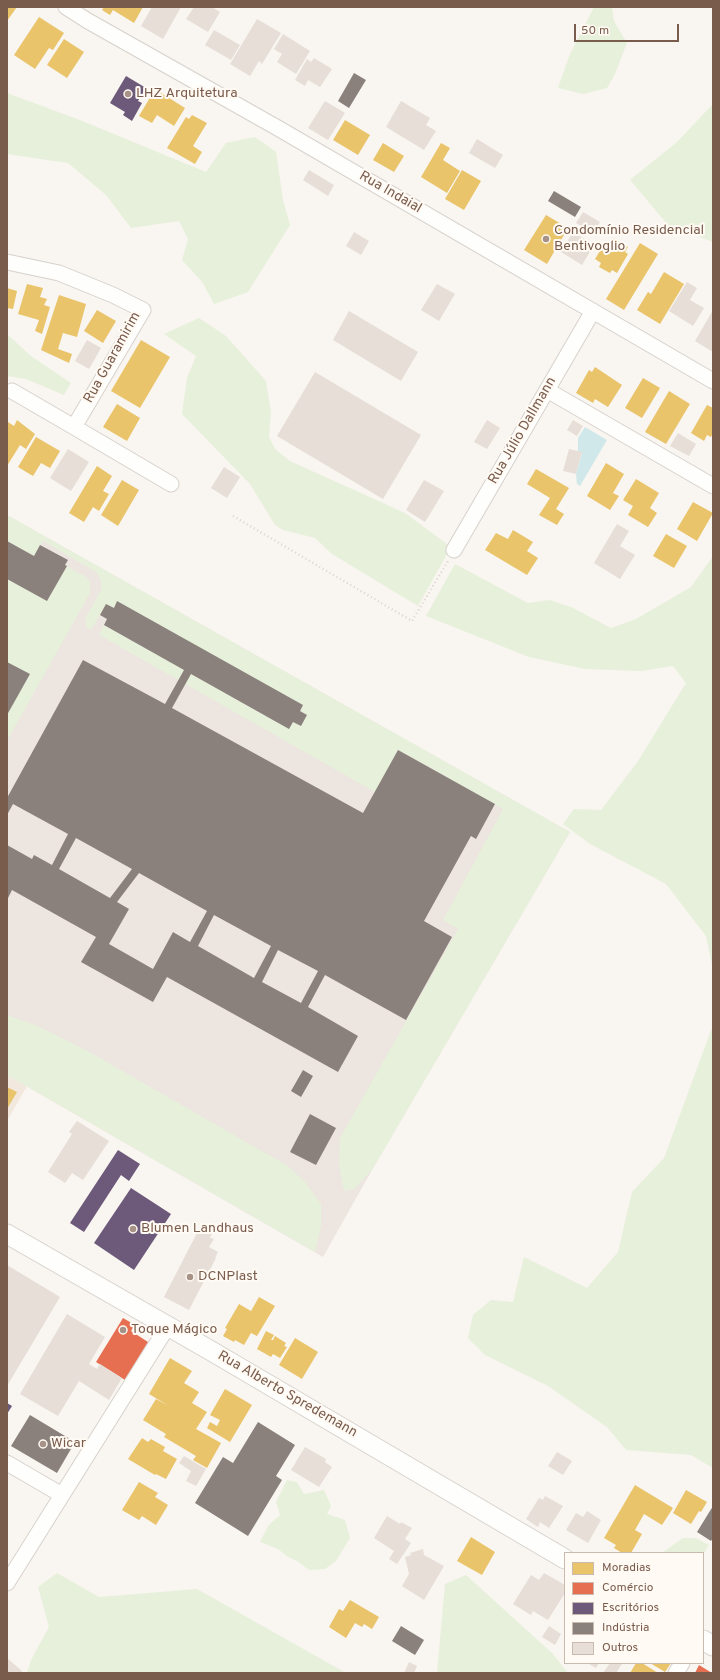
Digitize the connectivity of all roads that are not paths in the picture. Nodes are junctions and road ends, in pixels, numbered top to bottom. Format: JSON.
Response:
{"nodes":[{"id":1,"x":66,"y":7,"type":"edge"},
{"id":2,"x":7,"y":262,"type":"edge"},
{"id":3,"x":593,"y":311,"type":"junction"},
{"id":4,"x":713,"y":381,"type":"edge"},
{"id":5,"x":12,"y":390,"type":"dead end"},
{"id":6,"x":547,"y":390,"type":"junction"},
{"id":7,"x":74,"y":427,"type":"junction"},
{"id":8,"x":171,"y":484,"type":"dead end"},
{"id":9,"x":713,"y":486,"type":"edge"},
{"id":10,"x":454,"y":550,"type":"road end"},
{"id":11,"x":7,"y":1234,"type":"edge"},
{"id":12,"x":168,"y":1326,"type":"junction"},
{"id":13,"x":7,"y":1463,"type":"edge"},
{"id":14,"x":62,"y":1495,"type":"junction"},
{"id":15,"x":564,"y":1558,"type":"edge"},
{"id":16,"x":7,"y":1583,"type":"edge"},
{"id":17,"x":704,"y":1641,"type":"edge"},
{"id":18,"x":713,"y":1646,"type":"edge"},
{"id":19,"x":681,"y":1664,"type":"edge"},
{"id":20,"x":676,"y":1673,"type":"edge"}],
"edges":[{"from":1,"to":3,"type":"street","name":"Rua Indaial"},
{"from":2,"to":7,"type":"street","name":"Rua Guaramirim"},
{"from":3,"to":4,"type":"street","name":"Rua Indaial"},
{"from":3,"to":6,"type":"street","name":"Rua Júlio Dallmann"},
{"from":5,"to":7,"type":"street"},
{"from":6,"to":9,"type":"street"},
{"from":6,"to":10,"type":"street","name":"Rua Júlio Dallmann"},
{"from":7,"to":8,"type":"street"},
{"from":11,"to":12,"type":"street","name":"Rua Alberto Spredemann"},
{"from":12,"to":14,"type":"street"},
{"from":12,"to":15,"type":"street","name":"Rua Alberto Spredemann"},
{"from":13,"to":14,"type":"street"},
{"from":14,"to":16,"type":"street"},
{"from":17,"to":18,"type":"street"},
{"from":19,"to":20,"type":"street"}]}
